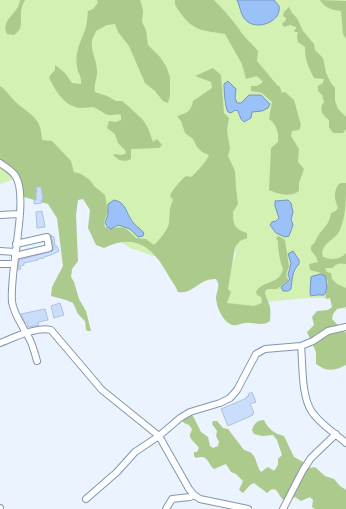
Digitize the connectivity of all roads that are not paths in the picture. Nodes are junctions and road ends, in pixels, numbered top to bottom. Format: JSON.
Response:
{"nodes":[{"id":1,"x":0,"y":163,"type":"edge"},
{"id":2,"x":0,"y":214,"type":"edge"},
{"id":3,"x":19,"y":214,"type":"junction"},
{"id":4,"x":16,"y":244,"type":"junction"},
{"id":5,"x":0,"y":251,"type":"edge"},
{"id":6,"x":15,"y":254,"type":"junction"},
{"id":7,"x":0,"y":264,"type":"edge"},
{"id":8,"x":14,"y":264,"type":"junction"},
{"id":9,"x":346,"y":327,"type":"edge"},
{"id":10,"x":26,"y":333,"type":"junction"},
{"id":11,"x":0,"y":344,"type":"edge"},
{"id":12,"x":302,"y":346,"type":"junction"},
{"id":13,"x":36,"y":361,"type":"dead end"},
{"id":14,"x":336,"y":434,"type":"junction"},
{"id":15,"x":159,"y":436,"type":"junction"},
{"id":16,"x":346,"y":443,"type":"edge"},
{"id":17,"x":194,"y":495,"type":"junction"},
{"id":18,"x":86,"y":499,"type":"dead end"},
{"id":19,"x":166,"y":509,"type":"edge"},
{"id":20,"x":248,"y":509,"type":"edge"},
{"id":21,"x":283,"y":509,"type":"edge"}],
"edges":[{"from":1,"to":3,"type":"street"},
{"from":2,"to":3,"type":"street"},
{"from":3,"to":4,"type":"street"},
{"from":4,"to":6,"type":"street"},
{"from":4,"to":6,"type":"street"},
{"from":5,"to":6,"type":"street"},
{"from":6,"to":8,"type":"street"},
{"from":7,"to":8,"type":"street"},
{"from":8,"to":10,"type":"street"},
{"from":9,"to":12,"type":"street"},
{"from":10,"to":11,"type":"street"},
{"from":10,"to":13,"type":"street"},
{"from":10,"to":15,"type":"street"},
{"from":12,"to":14,"type":"street"},
{"from":12,"to":15,"type":"street"},
{"from":14,"to":16,"type":"street"},
{"from":14,"to":21,"type":"street"},
{"from":15,"to":17,"type":"street"},
{"from":15,"to":18,"type":"street"},
{"from":17,"to":19,"type":"street"},
{"from":17,"to":20,"type":"street"}]}
